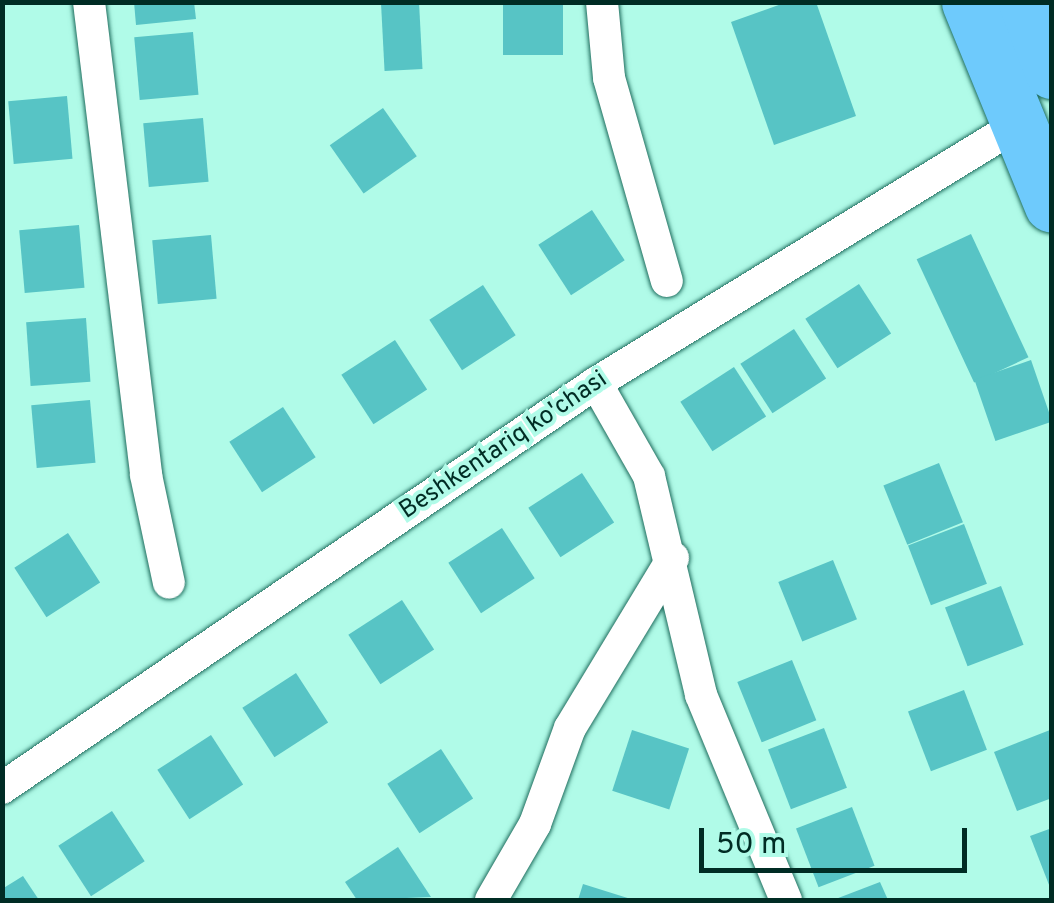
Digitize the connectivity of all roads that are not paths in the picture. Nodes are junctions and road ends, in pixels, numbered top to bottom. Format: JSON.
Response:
{"nodes":[{"id":1,"x":89,"y":2,"type":"edge"},
{"id":2,"x":602,"y":2,"type":"edge"},
{"id":3,"x":969,"y":2,"type":"edge"},
{"id":4,"x":1026,"y":2,"type":"edge"},
{"id":5,"x":1052,"y":70,"type":"edge"},
{"id":6,"x":1018,"y":124,"type":"junction"},
{"id":7,"x":1052,"y":206,"type":"edge"},
{"id":8,"x":667,"y":281,"type":"dead end"},
{"id":9,"x":596,"y":383,"type":"junction"},
{"id":10,"x":674,"y":558,"type":"junction"},
{"id":11,"x":169,"y":583,"type":"dead end"},
{"id":12,"x":2,"y":788,"type":"edge"},
{"id":13,"x":491,"y":900,"type":"edge"},
{"id":14,"x":786,"y":900,"type":"edge"}],
"edges":[{"from":1,"to":11,"type":"street"},
{"from":2,"to":8,"type":"street"},
{"from":3,"to":6,"type":"highway"},
{"from":4,"to":5,"type":"highway"},
{"from":6,"to":7,"type":"highway"},
{"from":6,"to":9,"type":"street","name":"Beshkentariq ko'chasi"},
{"from":9,"to":10,"type":"street"},
{"from":9,"to":12,"type":"street","name":"Beshkentariq ko'chasi"},
{"from":10,"to":13,"type":"street"},
{"from":10,"to":14,"type":"street"}]}
